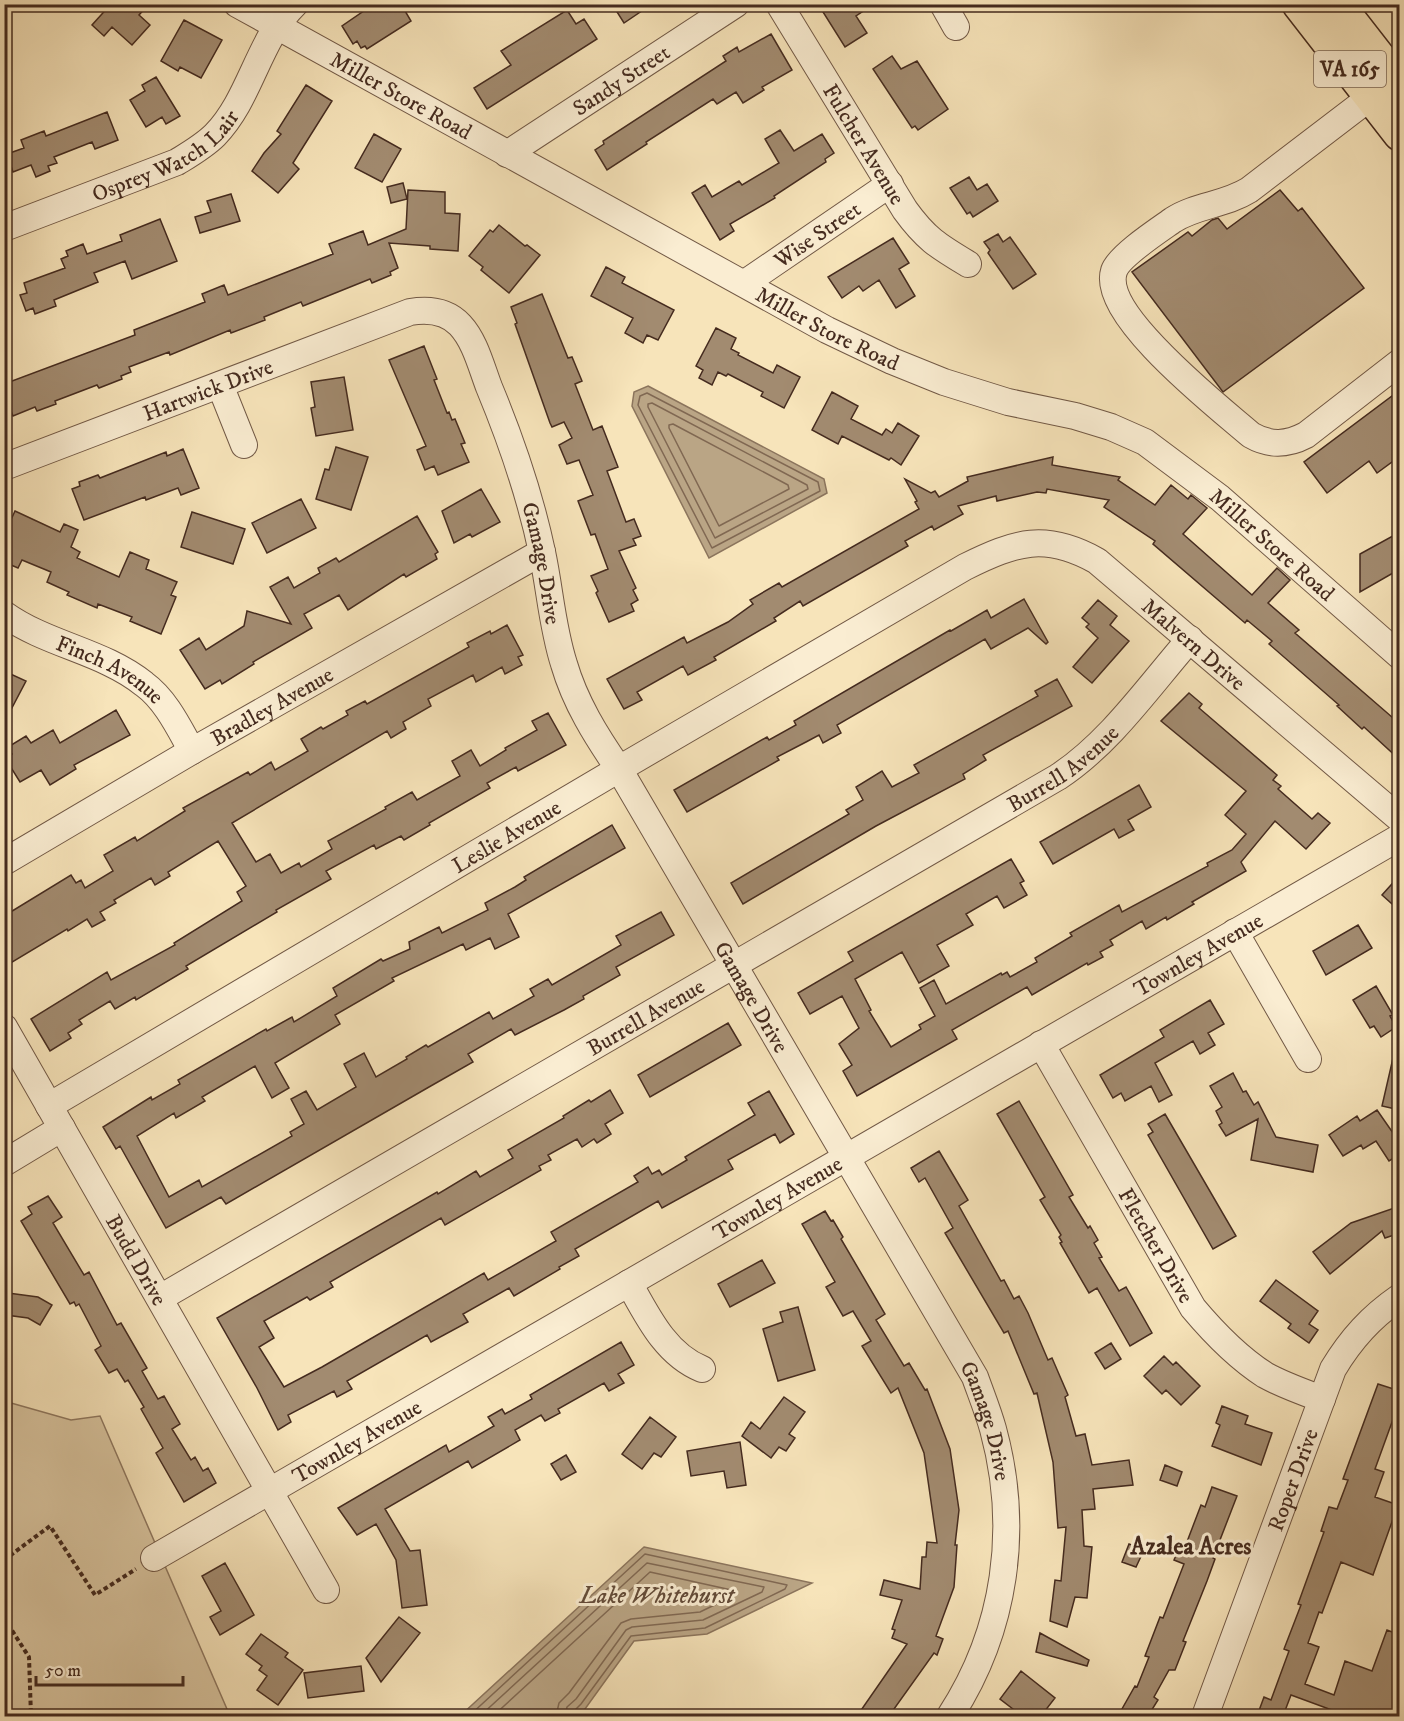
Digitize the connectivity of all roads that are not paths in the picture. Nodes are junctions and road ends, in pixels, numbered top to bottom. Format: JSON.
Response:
{"nodes":[{"id":1,"x":237,"y":4,"type":"edge"},
{"id":2,"x":295,"y":4,"type":"edge"},
{"id":3,"x":736,"y":4,"type":"edge"},
{"id":4,"x":779,"y":4,"type":"edge"},
{"id":5,"x":943,"y":4,"type":"edge"},
{"id":6,"x":1299,"y":4,"type":"edge"},
{"id":7,"x":1337,"y":4,"type":"edge"},
{"id":8,"x":956,"y":27,"type":"dead end"},
{"id":9,"x":277,"y":28,"type":"junction"},
{"id":10,"x":1391,"y":83,"type":"edge"},
{"id":11,"x":1400,"y":134,"type":"edge"},
{"id":12,"x":507,"y":154,"type":"junction"},
{"id":13,"x":890,"y":184,"type":"junction"},
{"id":14,"x":4,"y":228,"type":"edge"},
{"id":15,"x":968,"y":264,"type":"dead end"},
{"id":16,"x":745,"y":283,"type":"junction"},
{"id":17,"x":410,"y":312,"type":"joint"},
{"id":18,"x":1400,"y":362,"type":"edge"},
{"id":19,"x":220,"y":385,"type":"junction"},
{"id":20,"x":244,"y":445,"type":"dead end"},
{"id":21,"x":4,"y":467,"type":"edge"},
{"id":22,"x":542,"y":552,"type":"junction"},
{"id":23,"x":965,"y":567,"type":"joint"},
{"id":24,"x":4,"y":614,"type":"edge"},
{"id":25,"x":1190,"y":639,"type":"junction"},
{"id":26,"x":1400,"y":656,"type":"edge"},
{"id":27,"x":192,"y":751,"type":"junction"},
{"id":28,"x":619,"y":768,"type":"junction"},
{"id":29,"x":1400,"y":819,"type":"edge"},
{"id":30,"x":1400,"y":837,"type":"edge"},
{"id":31,"x":4,"y":862,"type":"edge"},
{"id":32,"x":1235,"y":932,"type":"junction"},
{"id":33,"x":735,"y":965,"type":"junction"},
{"id":34,"x":4,"y":1027,"type":"edge"},
{"id":35,"x":1041,"y":1044,"type":"junction"},
{"id":36,"x":1308,"y":1059,"type":"dead end"},
{"id":37,"x":49,"y":1106,"type":"junction"},
{"id":38,"x":62,"y":1128,"type":"junction"},
{"id":39,"x":846,"y":1157,"type":"junction"},
{"id":40,"x":4,"y":1163,"type":"edge"},
{"id":41,"x":629,"y":1283,"type":"junction"},
{"id":42,"x":1400,"y":1297,"type":"edge"},
{"id":43,"x":160,"y":1298,"type":"junction"},
{"id":44,"x":702,"y":1369,"type":"dead end"},
{"id":45,"x":1322,"y":1399,"type":"junction"},
{"id":46,"x":271,"y":1492,"type":"junction"},
{"id":47,"x":154,"y":1558,"type":"road end"},
{"id":48,"x":326,"y":1590,"type":"dead end"},
{"id":49,"x":950,"y":1716,"type":"edge"},
{"id":50,"x":1205,"y":1716,"type":"edge"}],
"edges":[{"from":1,"to":9,"type":"street","name":"Miller Store Road"},
{"from":2,"to":9,"type":"street","name":"Osprey Watch Lair"},
{"from":3,"to":12,"type":"street","name":"Sandy Street"},
{"from":4,"to":13,"type":"street","name":"Fulcher Avenue"},
{"from":5,"to":8,"type":"street"},
{"from":6,"to":10,"type":"main road","number":"VA 165"},
{"from":7,"to":10,"type":"main road","number":"VA 165"},
{"from":9,"to":12,"type":"street","name":"Miller Store Road"},
{"from":9,"to":14,"type":"street","name":"Osprey Watch Lair"},
{"from":10,"to":11,"type":"main road","number":"VA 165"},
{"from":10,"to":18,"type":"street"},
{"from":12,"to":16,"type":"street","name":"Miller Store Road"},
{"from":13,"to":15,"type":"street","name":"Fulcher Avenue"},
{"from":13,"to":16,"type":"street","name":"Wise Street"},
{"from":16,"to":26,"type":"street","name":"Miller Store Road"},
{"from":17,"to":19,"type":"street","name":"Hartwick Drive"},
{"from":17,"to":22,"type":"street","name":"Gamage Drive"},
{"from":19,"to":20,"type":"street"},
{"from":19,"to":21,"type":"street","name":"Hartwick Drive"},
{"from":22,"to":27,"type":"street","name":"Bradley Avenue"},
{"from":22,"to":28,"type":"street","name":"Gamage Drive"},
{"from":23,"to":25,"type":"street","name":"Malvern Drive"},
{"from":23,"to":28,"type":"street","name":"Leslie Avenue"},
{"from":24,"to":27,"type":"street","name":"Finch Avenue"},
{"from":25,"to":29,"type":"street","name":"Malvern Drive"},
{"from":25,"to":33,"type":"street","name":"Burrell Avenue"},
{"from":27,"to":31,"type":"street","name":"Bradley Avenue"},
{"from":28,"to":33,"type":"street","name":"Gamage Drive"},
{"from":28,"to":37,"type":"street","name":"Leslie Avenue"},
{"from":30,"to":32,"type":"street","name":"Townley Avenue"},
{"from":32,"to":35,"type":"street","name":"Townley Avenue"},
{"from":32,"to":36,"type":"street"},
{"from":33,"to":39,"type":"street","name":"Gamage Drive"},
{"from":33,"to":43,"type":"street","name":"Burrell Avenue"},
{"from":34,"to":37,"type":"street","name":"Budd Drive"},
{"from":35,"to":39,"type":"street","name":"Townley Avenue"},
{"from":35,"to":45,"type":"street","name":"Fletcher Drive"},
{"from":37,"to":38,"type":"street","name":"Budd Drive"},
{"from":38,"to":40,"type":"street"},
{"from":38,"to":43,"type":"street","name":"Budd Drive"},
{"from":39,"to":41,"type":"street","name":"Townley Avenue"},
{"from":39,"to":49,"type":"street","name":"Gamage Drive"},
{"from":41,"to":44,"type":"street"},
{"from":41,"to":46,"type":"street","name":"Townley Avenue"},
{"from":42,"to":45,"type":"street","name":"Roper Drive"},
{"from":43,"to":46,"type":"street","name":"Budd Drive"},
{"from":45,"to":50,"type":"street","name":"Roper Drive"},
{"from":46,"to":47,"type":"street","name":"Townley Avenue"},
{"from":46,"to":48,"type":"street","name":"Budd Drive"}]}
